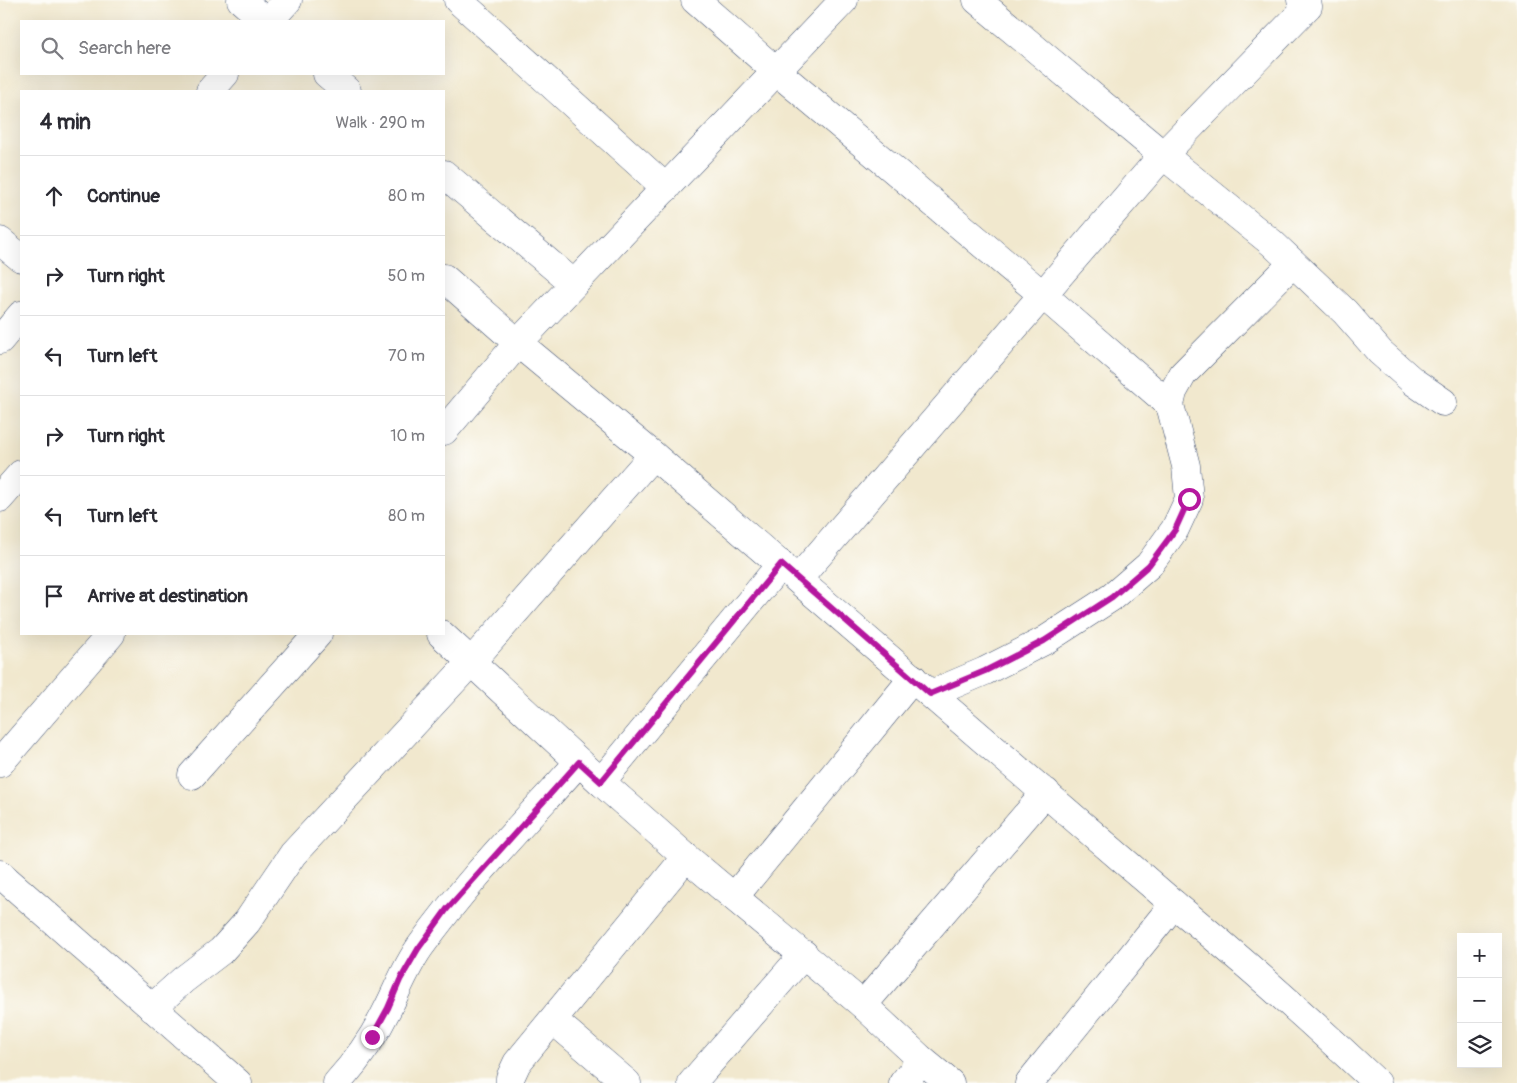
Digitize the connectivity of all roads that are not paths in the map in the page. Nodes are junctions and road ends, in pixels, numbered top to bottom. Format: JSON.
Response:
{"nodes":[{"id":1,"x":241,"y":0,"type":"edge"},
{"id":2,"x":288,"y":0,"type":"edge"},
{"id":3,"x":458,"y":0,"type":"edge"},
{"id":4,"x":695,"y":0,"type":"edge"},
{"id":5,"x":844,"y":0,"type":"edge"},
{"id":6,"x":977,"y":0,"type":"edge"},
{"id":7,"x":1307,"y":2,"type":"edge"},
{"id":8,"x":266,"y":20,"type":"edge"},
{"id":9,"x":268,"y":20,"type":"edge"},
{"id":10,"x":776,"y":71,"type":"junction"},
{"id":11,"x":224,"y":75,"type":"edge"},
{"id":12,"x":211,"y":90,"type":"edge"},
{"id":13,"x":1163,"y":155,"type":"junction"},
{"id":14,"x":445,"y":175,"type":"edge"},
{"id":15,"x":666,"y":188,"type":"junction"},
{"id":16,"x":0,"y":240,"type":"edge"},
{"id":17,"x":20,"y":257,"type":"edge"},
{"id":18,"x":1293,"y":263,"type":"junction"},
{"id":19,"x":445,"y":279,"type":"edge"},
{"id":20,"x":574,"y":284,"type":"junction"},
{"id":21,"x":1043,"y":295,"type":"junction"},
{"id":22,"x":20,"y":317,"type":"edge"},
{"id":23,"x":0,"y":340,"type":"edge"},
{"id":24,"x":518,"y":342,"type":"junction"},
{"id":25,"x":1443,"y":402,"type":"dead end"},
{"id":26,"x":1170,"y":405,"type":"junction"},
{"id":27,"x":445,"y":430,"type":"edge"},
{"id":28,"x":653,"y":455,"type":"junction"},
{"id":29,"x":20,"y":475,"type":"edge"},
{"id":30,"x":0,"y":498,"type":"edge"},
{"id":31,"x":789,"y":571,"type":"junction"},
{"id":32,"x":110,"y":635,"type":"edge"},
{"id":33,"x":317,"y":635,"type":"edge"},
{"id":34,"x":442,"y":635,"type":"edge"},
{"id":35,"x":472,"y":661,"type":"junction"},
{"id":36,"x":922,"y":686,"type":"junction"},
{"id":37,"x":579,"y":762,"type":"junction"},
{"id":38,"x":0,"y":763,"type":"edge"},
{"id":39,"x":192,"y":775,"type":"dead end"},
{"id":40,"x":601,"y":782,"type":"junction"},
{"id":41,"x":1046,"y":792,"type":"junction"},
{"id":42,"x":686,"y":857,"type":"junction"},
{"id":43,"x":0,"y":874,"type":"edge"},
{"id":44,"x":735,"y":896,"type":"junction"},
{"id":45,"x":1174,"y":904,"type":"junction"},
{"id":46,"x":804,"y":954,"type":"junction"},
{"id":47,"x":863,"y":1005,"type":"junction"},
{"id":48,"x":152,"y":1008,"type":"junction"},
{"id":49,"x":553,"y":1020,"type":"junction"},
{"id":50,"x":922,"y":1060,"type":"junction"},
{"id":51,"x":238,"y":1083,"type":"edge"},
{"id":52,"x":337,"y":1083,"type":"edge"},
{"id":53,"x":510,"y":1083,"type":"edge"},
{"id":54,"x":627,"y":1083,"type":"edge"},
{"id":55,"x":692,"y":1083,"type":"edge"},
{"id":56,"x":903,"y":1083,"type":"edge"},
{"id":57,"x":950,"y":1083,"type":"edge"},
{"id":58,"x":1030,"y":1083,"type":"edge"},
{"id":59,"x":1377,"y":1083,"type":"edge"}],
"edges":[{"from":1,"to":8,"type":"street"},
{"from":2,"to":9,"type":"street"},
{"from":3,"to":15,"type":"street"},
{"from":4,"to":10,"type":"street"},
{"from":5,"to":10,"type":"street"},
{"from":6,"to":13,"type":"street"},
{"from":7,"to":13,"type":"street"},
{"from":10,"to":15,"type":"street"},
{"from":10,"to":21,"type":"street"},
{"from":11,"to":12,"type":"street"},
{"from":13,"to":18,"type":"street"},
{"from":13,"to":21,"type":"street"},
{"from":14,"to":20,"type":"street"},
{"from":15,"to":20,"type":"street"},
{"from":16,"to":17,"type":"street"},
{"from":18,"to":25,"type":"street"},
{"from":18,"to":26,"type":"street"},
{"from":19,"to":24,"type":"street"},
{"from":20,"to":24,"type":"street"},
{"from":21,"to":26,"type":"street"},
{"from":21,"to":31,"type":"street"},
{"from":22,"to":23,"type":"street"},
{"from":24,"to":27,"type":"street"},
{"from":24,"to":28,"type":"street"},
{"from":26,"to":36,"type":"street"},
{"from":28,"to":31,"type":"street"},
{"from":28,"to":35,"type":"street"},
{"from":29,"to":30,"type":"street"},
{"from":31,"to":36,"type":"street"},
{"from":31,"to":40,"type":"street"},
{"from":32,"to":38,"type":"street"},
{"from":33,"to":39,"type":"street"},
{"from":34,"to":35,"type":"street"},
{"from":35,"to":37,"type":"street"},
{"from":35,"to":48,"type":"street"},
{"from":36,"to":41,"type":"street"},
{"from":36,"to":44,"type":"street"},
{"from":37,"to":40,"type":"street"},
{"from":37,"to":52,"type":"street"},
{"from":40,"to":42,"type":"street"},
{"from":41,"to":45,"type":"street"},
{"from":41,"to":47,"type":"street"},
{"from":42,"to":44,"type":"street"},
{"from":42,"to":49,"type":"street"},
{"from":43,"to":48,"type":"street"},
{"from":44,"to":46,"type":"street"},
{"from":45,"to":58,"type":"street"},
{"from":45,"to":59,"type":"street"},
{"from":46,"to":47,"type":"street"},
{"from":46,"to":55,"type":"street"},
{"from":47,"to":50,"type":"street"},
{"from":48,"to":51,"type":"street"},
{"from":49,"to":53,"type":"street"},
{"from":49,"to":54,"type":"street"},
{"from":50,"to":56,"type":"street"},
{"from":50,"to":57,"type":"street"}]}
